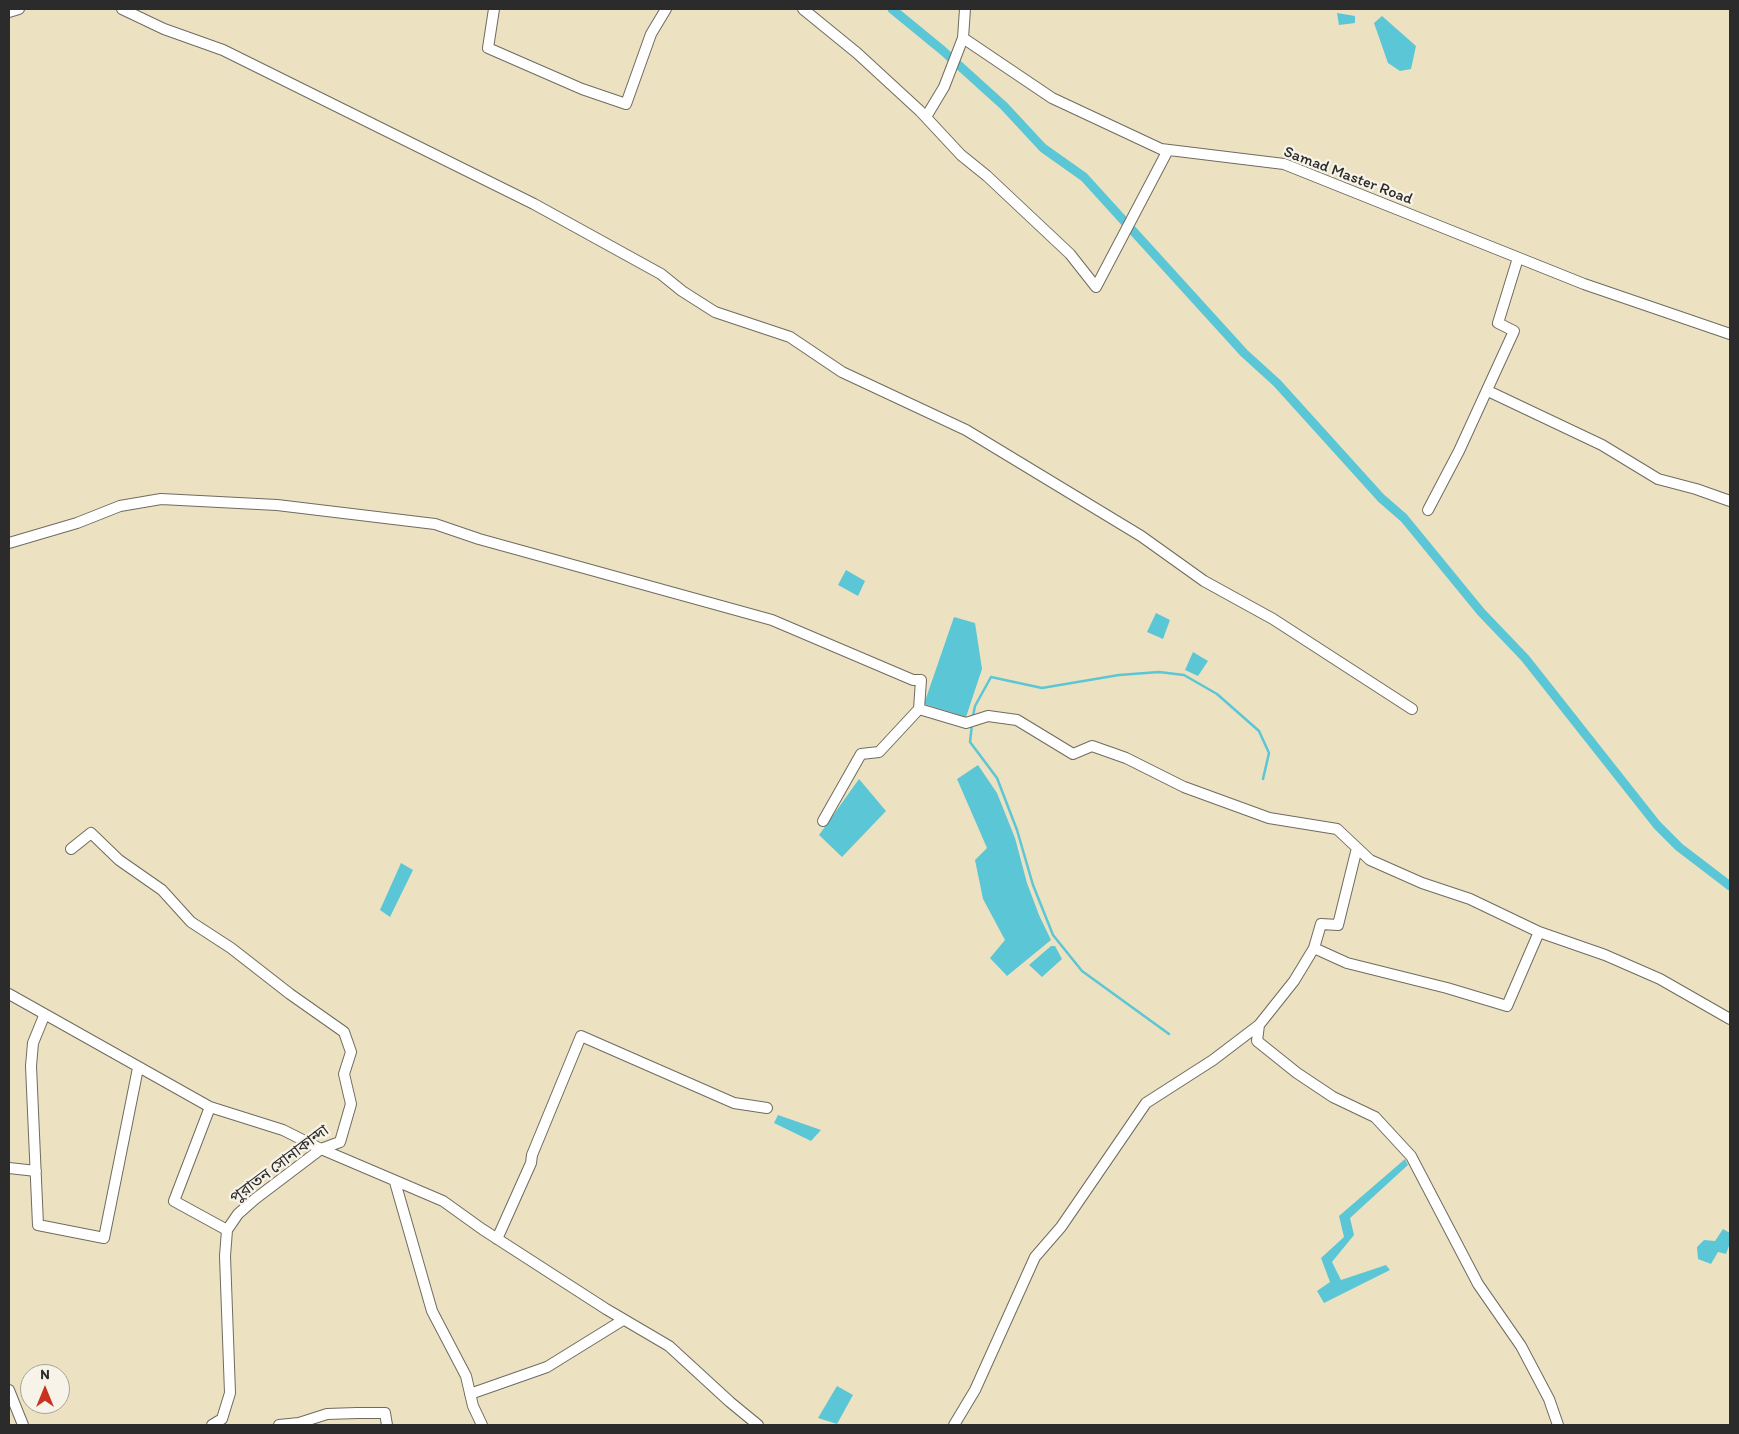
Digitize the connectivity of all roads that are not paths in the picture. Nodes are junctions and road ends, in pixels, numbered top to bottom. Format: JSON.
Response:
{"nodes":[{"id":1,"x":19,"y":9,"type":"edge"},
{"id":2,"x":122,"y":9,"type":"edge"},
{"id":3,"x":494,"y":9,"type":"edge"},
{"id":4,"x":666,"y":9,"type":"edge"},
{"id":5,"x":803,"y":9,"type":"edge"},
{"id":6,"x":965,"y":9,"type":"edge"},
{"id":7,"x":9,"y":12,"type":"edge"},
{"id":8,"x":961,"y":41,"type":"junction"},
{"id":9,"x":926,"y":117,"type":"junction"},
{"id":10,"x":1168,"y":150,"type":"junction"},
{"id":11,"x":1518,"y":258,"type":"junction"},
{"id":12,"x":1730,"y":334,"type":"edge"},
{"id":13,"x":1488,"y":390,"type":"junction"},
{"id":14,"x":1730,"y":501,"type":"edge"},
{"id":15,"x":1428,"y":510,"type":"dead end"},
{"id":16,"x":9,"y":543,"type":"edge"},
{"id":17,"x":919,"y":709,"type":"junction"},
{"id":18,"x":1412,"y":709,"type":"dead end"},
{"id":19,"x":823,"y":821,"type":"dead end"},
{"id":20,"x":1357,"y":848,"type":"junction"},
{"id":21,"x":71,"y":849,"type":"dead end"},
{"id":22,"x":1539,"y":932,"type":"junction"},
{"id":23,"x":1314,"y":948,"type":"junction"},
{"id":24,"x":9,"y":994,"type":"edge"},
{"id":25,"x":44,"y":1016,"type":"junction"},
{"id":26,"x":1730,"y":1019,"type":"edge"},
{"id":27,"x":1259,"y":1025,"type":"junction"},
{"id":28,"x":138,"y":1068,"type":"junction"},
{"id":29,"x":210,"y":1106,"type":"junction"},
{"id":30,"x":767,"y":1108,"type":"dead end"},
{"id":31,"x":321,"y":1149,"type":"junction"},
{"id":32,"x":9,"y":1168,"type":"edge"},
{"id":33,"x":36,"y":1171,"type":"junction"},
{"id":34,"x":395,"y":1182,"type":"junction"},
{"id":35,"x":227,"y":1230,"type":"junction"},
{"id":36,"x":496,"y":1238,"type":"junction"},
{"id":37,"x":623,"y":1320,"type":"junction"},
{"id":38,"x":9,"y":1390,"type":"edge"},
{"id":39,"x":470,"y":1394,"type":"junction"},
{"id":40,"x":23,"y":1425,"type":"edge"},
{"id":41,"x":212,"y":1425,"type":"edge"},
{"id":42,"x":279,"y":1425,"type":"edge"},
{"id":43,"x":387,"y":1425,"type":"edge"},
{"id":44,"x":482,"y":1425,"type":"edge"},
{"id":45,"x":758,"y":1425,"type":"edge"},
{"id":46,"x":954,"y":1425,"type":"edge"},
{"id":47,"x":1558,"y":1425,"type":"edge"}],
"edges":[{"from":1,"to":7,"type":"street"},
{"from":2,"to":18,"type":"street"},
{"from":3,"to":4,"type":"street"},
{"from":5,"to":9,"type":"street"},
{"from":6,"to":8,"type":"street"},
{"from":8,"to":9,"type":"street"},
{"from":8,"to":10,"type":"street","name":"Samad Master Road"},
{"from":9,"to":10,"type":"street"},
{"from":10,"to":11,"type":"street","name":"Samad Master Road"},
{"from":11,"to":12,"type":"street","name":"Samad Master Road"},
{"from":11,"to":13,"type":"street"},
{"from":13,"to":14,"type":"street"},
{"from":13,"to":15,"type":"street"},
{"from":16,"to":17,"type":"street"},
{"from":17,"to":19,"type":"street"},
{"from":17,"to":20,"type":"street"},
{"from":20,"to":22,"type":"street"},
{"from":20,"to":23,"type":"street"},
{"from":21,"to":31,"type":"street","name":"পুরাতন সোনাকান্দা"},
{"from":22,"to":23,"type":"street"},
{"from":22,"to":26,"type":"street"},
{"from":23,"to":27,"type":"street"},
{"from":24,"to":25,"type":"street"},
{"from":25,"to":28,"type":"street"},
{"from":25,"to":33,"type":"street"},
{"from":27,"to":46,"type":"street"},
{"from":27,"to":47,"type":"street"},
{"from":28,"to":29,"type":"street"},
{"from":28,"to":33,"type":"street"},
{"from":29,"to":31,"type":"street"},
{"from":29,"to":35,"type":"street"},
{"from":30,"to":36,"type":"street"},
{"from":31,"to":34,"type":"street"},
{"from":31,"to":35,"type":"street","name":"পুরাতন সোনাকান্দা"},
{"from":32,"to":33,"type":"street"},
{"from":34,"to":36,"type":"street"},
{"from":34,"to":39,"type":"street"},
{"from":35,"to":41,"type":"street","name":"পুরাতন সোনাকান্দা"},
{"from":36,"to":37,"type":"street"},
{"from":37,"to":39,"type":"street"},
{"from":37,"to":45,"type":"street"},
{"from":38,"to":40,"type":"street"},
{"from":39,"to":44,"type":"street"},
{"from":42,"to":43,"type":"street"}]}
